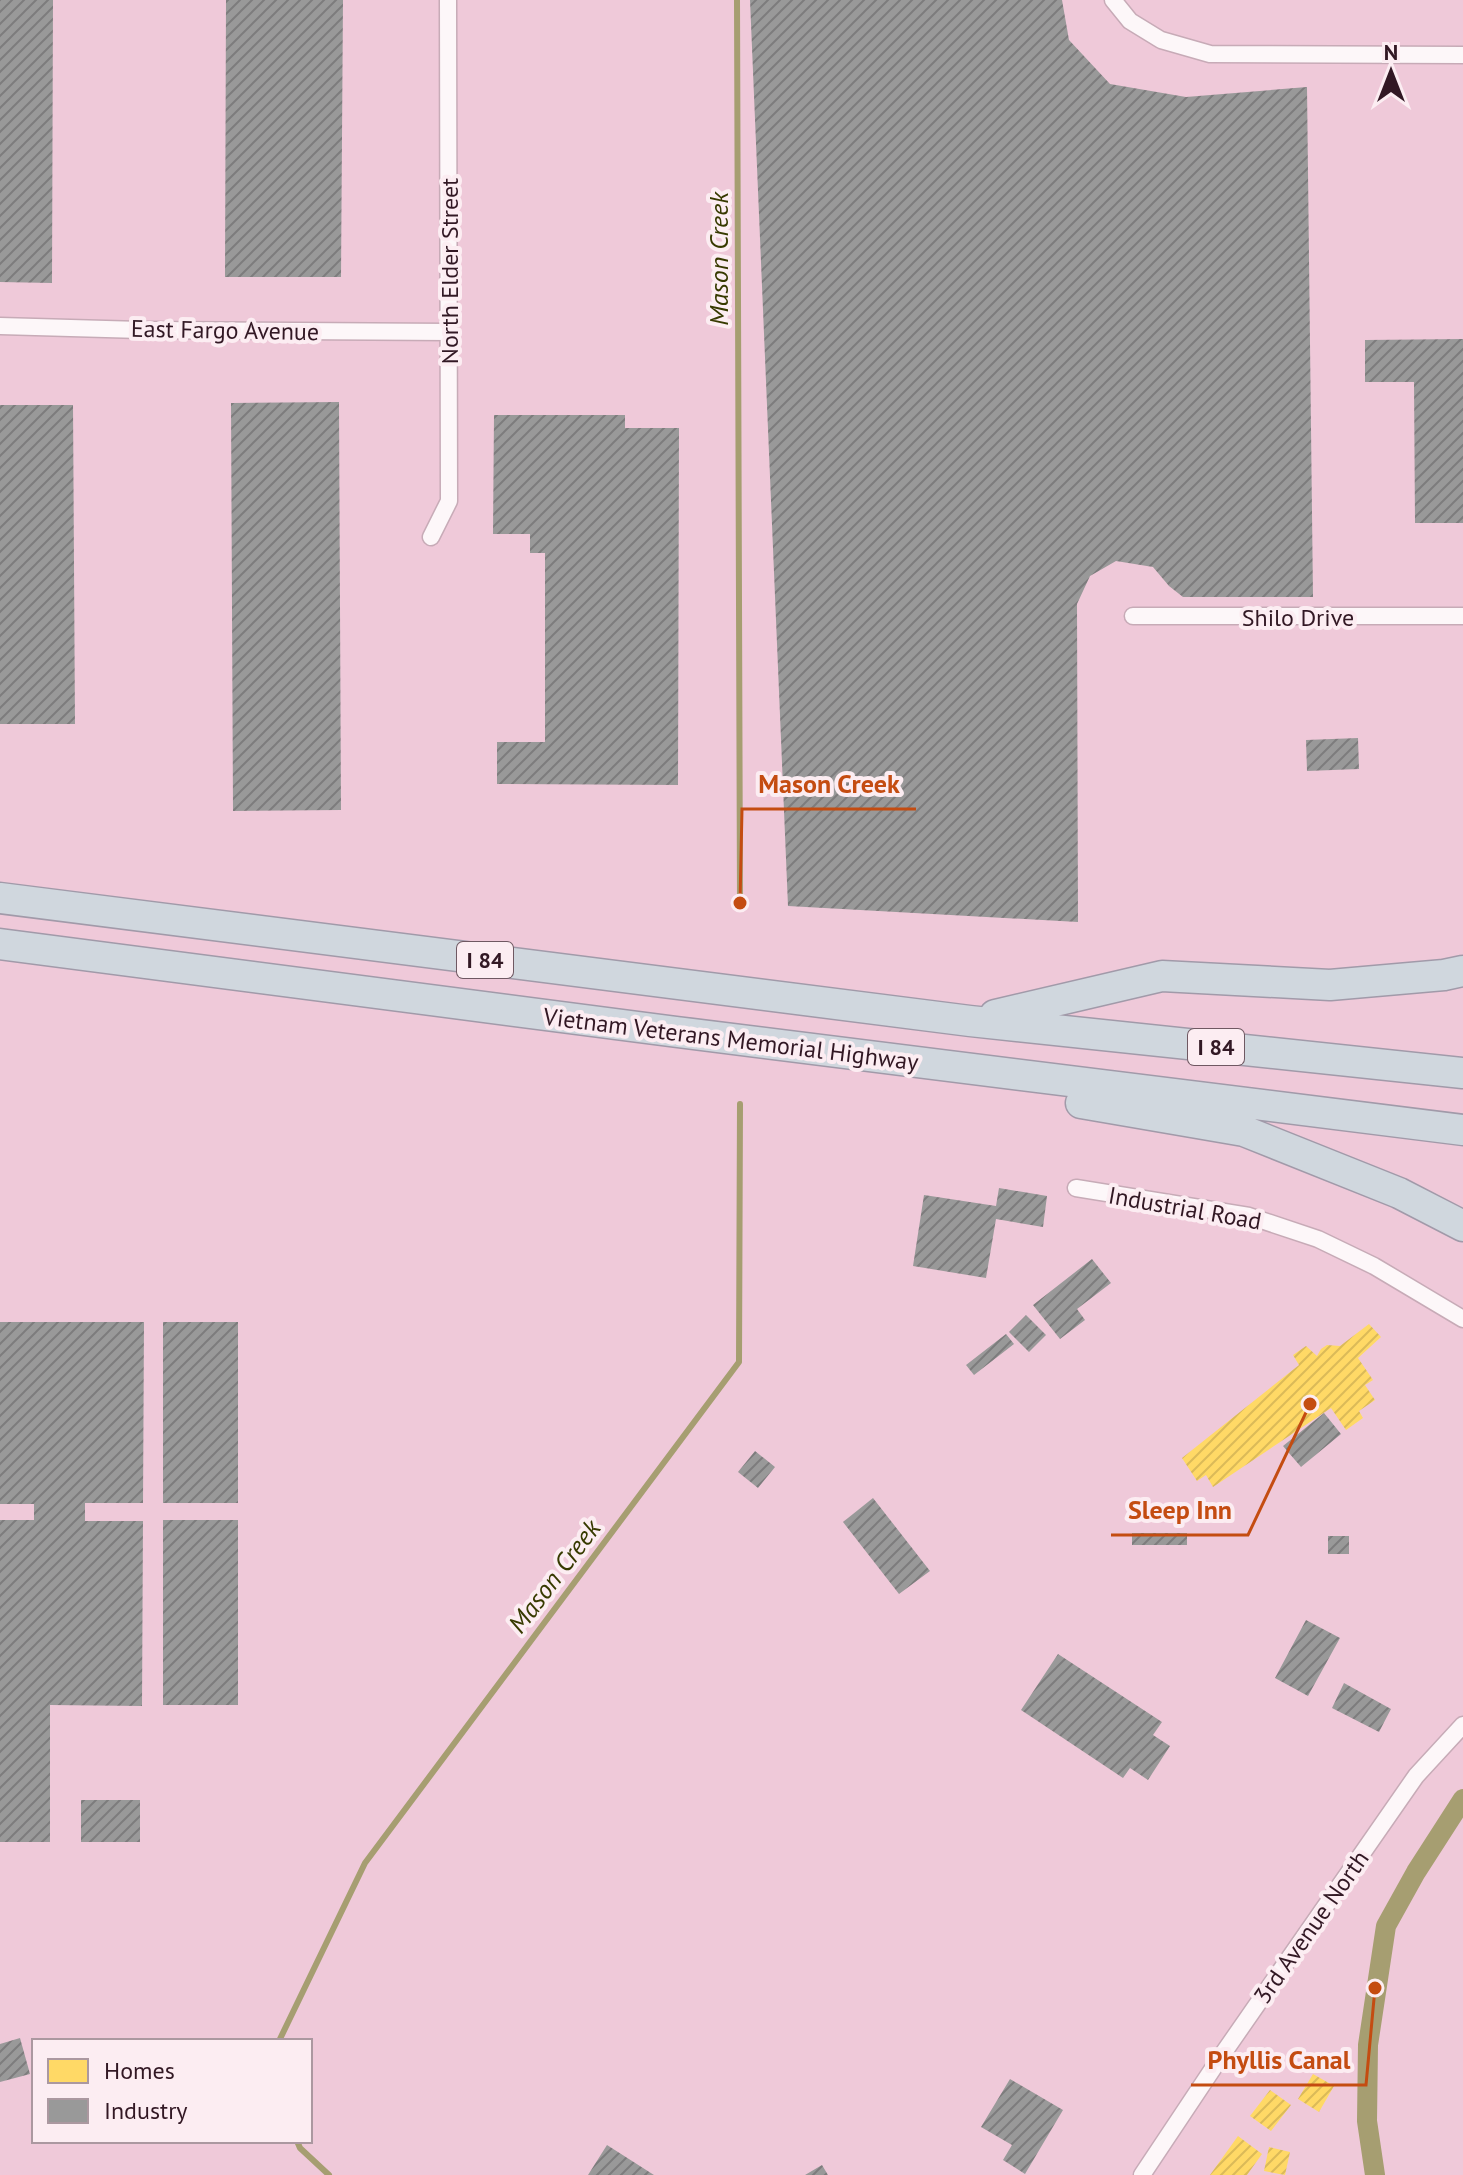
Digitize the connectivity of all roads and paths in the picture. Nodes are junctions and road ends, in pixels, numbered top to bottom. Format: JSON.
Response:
{"nodes":[{"id":1,"x":448,"y":0,"type":"edge"},
{"id":2,"x":1113,"y":0,"type":"edge"},
{"id":3,"x":1463,"y":55,"type":"edge"},
{"id":4,"x":0,"y":326,"type":"edge"},
{"id":5,"x":450,"y":332,"type":"junction"},
{"id":6,"x":431,"y":537,"type":"dead end"},
{"id":7,"x":1133,"y":616,"type":"dead end"},
{"id":8,"x":1463,"y":616,"type":"edge"},
{"id":9,"x":0,"y":898,"type":"edge"},
{"id":10,"x":0,"y":944,"type":"edge"},
{"id":11,"x":1463,"y":971,"type":"edge"},
{"id":12,"x":970,"y":1021,"type":"junction"},
{"id":13,"x":677,"y":1032,"type":"junction"},
{"id":14,"x":1463,"y":1073,"type":"edge"},
{"id":15,"x":1463,"y":1130,"type":"edge"},
{"id":16,"x":1076,"y":1188,"type":"dead end"},
{"id":17,"x":1463,"y":1226,"type":"edge"},
{"id":18,"x":1463,"y":1319,"type":"edge"},
{"id":19,"x":1463,"y":1725,"type":"edge"},
{"id":20,"x":1142,"y":2175,"type":"edge"}],
"edges":[{"from":1,"to":5,"type":"street","name":"North Elder Street"},
{"from":2,"to":3,"type":"street"},
{"from":4,"to":5,"type":"street","name":"East Fargo Avenue"},
{"from":5,"to":6,"type":"street","name":"North Elder Street"},
{"from":7,"to":8,"type":"street","name":"Shilo Drive"},
{"from":9,"to":12,"type":"highway","name":"Vietnam Veterans Memorial Highway","number":"I 84"},
{"from":10,"to":13,"type":"highway","name":"Vietnam Veterans Memorial Highway","number":"I 84"},
{"from":11,"to":12,"type":"highway"},
{"from":12,"to":14,"type":"highway","name":"Vietnam Veterans Memorial Highway","number":"I 84"},
{"from":13,"to":15,"type":"highway","name":"Vietnam Veterans Memorial Highway","number":"I 84"},
{"from":13,"to":17,"type":"highway"},
{"from":16,"to":18,"type":"street","name":"Industrial Road"},
{"from":19,"to":20,"type":"street","name":"3rd Avenue North"}]}
